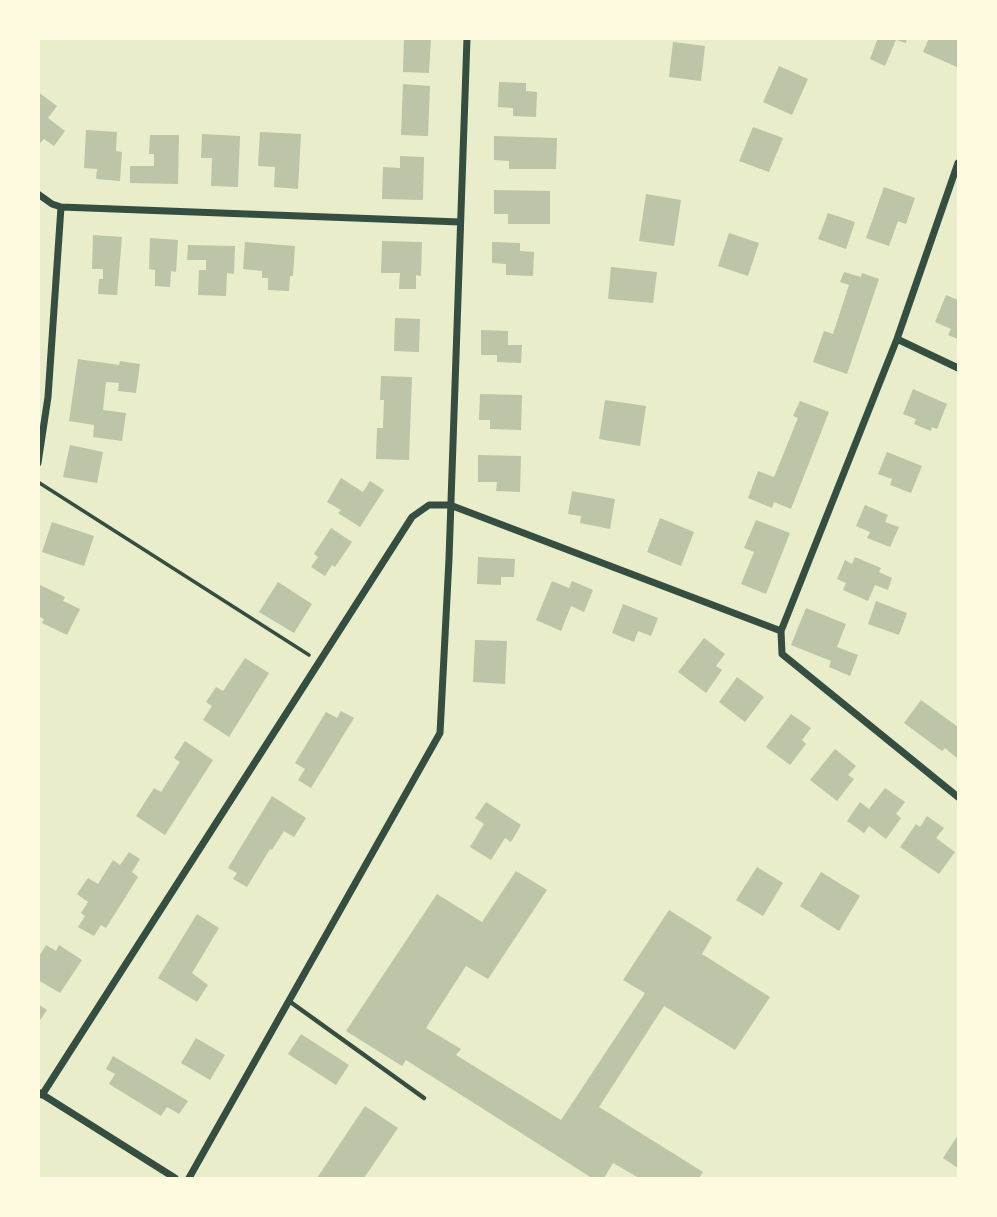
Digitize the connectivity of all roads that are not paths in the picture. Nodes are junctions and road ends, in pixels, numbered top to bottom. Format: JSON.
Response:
{"nodes":[{"id":1,"x":467,"y":38,"type":"edge"},
{"id":2,"x":958,"y":163,"type":"edge"},
{"id":3,"x":38,"y":194,"type":"edge"},
{"id":4,"x":61,"y":207,"type":"junction"},
{"id":5,"x":460,"y":222,"type":"junction"},
{"id":6,"x":897,"y":339,"type":"junction"},
{"id":7,"x":958,"y":368,"type":"edge"},
{"id":8,"x":38,"y":463,"type":"edge"},
{"id":9,"x":450,"y":505,"type":"junction"},
{"id":10,"x":781,"y":631,"type":"junction"},
{"id":11,"x":958,"y":797,"type":"edge"},
{"id":12,"x":289,"y":1001,"type":"junction"},
{"id":13,"x":40,"y":1093,"type":"edge"},
{"id":14,"x":424,"y":1098,"type":"dead end"},
{"id":15,"x":175,"y":1178,"type":"edge"},
{"id":16,"x":189,"y":1178,"type":"edge"}],
"edges":[{"from":1,"to":5,"type":"street"},
{"from":2,"to":6,"type":"street"},
{"from":3,"to":4,"type":"street"},
{"from":4,"to":5,"type":"street"},
{"from":4,"to":8,"type":"street"},
{"from":5,"to":9,"type":"street"},
{"from":6,"to":7,"type":"street"},
{"from":6,"to":10,"type":"street"},
{"from":9,"to":10,"type":"street"},
{"from":9,"to":12,"type":"street"},
{"from":9,"to":13,"type":"street"},
{"from":10,"to":11,"type":"street"},
{"from":12,"to":14,"type":"lane"},
{"from":12,"to":16,"type":"street"},
{"from":13,"to":15,"type":"street"}]}
